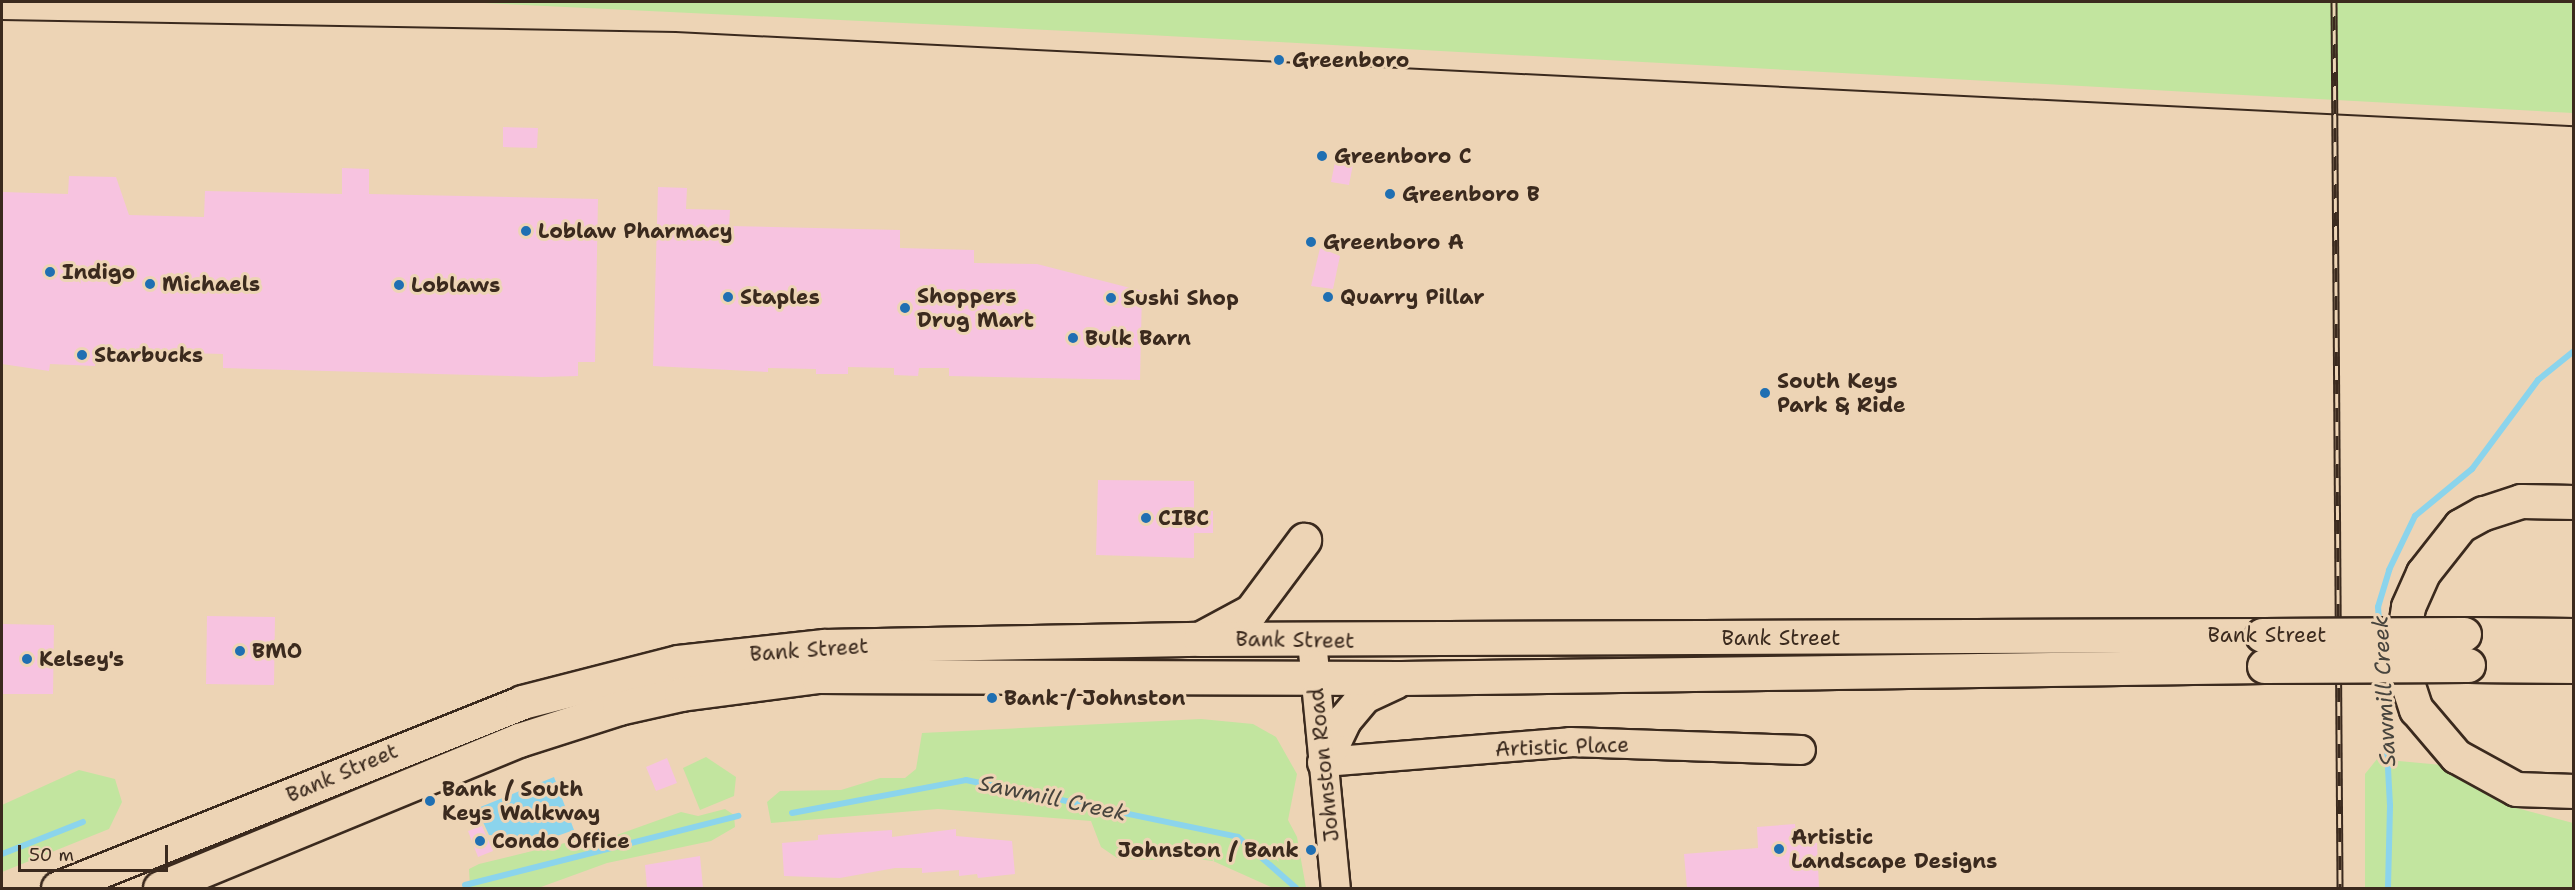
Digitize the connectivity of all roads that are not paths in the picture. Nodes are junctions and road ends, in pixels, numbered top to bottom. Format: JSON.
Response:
{"nodes":[{"id":1,"x":2574,"y":502,"type":"edge"},
{"id":2,"x":1304,"y":540,"type":"dead end"},
{"id":3,"x":2574,"y":635,"type":"edge"},
{"id":4,"x":1200,"y":639,"type":"junction"},
{"id":5,"x":1312,"y":641,"type":"junction"},
{"id":6,"x":2466,"y":649,"type":"junction"},
{"id":7,"x":2263,"y":651,"type":"junction"},
{"id":8,"x":2574,"y":666,"type":"edge"},
{"id":9,"x":1401,"y":678,"type":"junction"},
{"id":10,"x":1316,"y":679,"type":"junction"},
{"id":11,"x":1801,"y":750,"type":"dead end"},
{"id":12,"x":1324,"y":762,"type":"junction"},
{"id":13,"x":2574,"y":791,"type":"edge"},
{"id":14,"x":176,"y":842,"type":"junction"},
{"id":15,"x":174,"y":882,"type":"edge"},
{"id":16,"x":58,"y":888,"type":"edge"},
{"id":17,"x":1336,"y":888,"type":"edge"}],
"edges":[{"from":1,"to":13,"type":"main road"},
{"from":2,"to":4,"type":"main road"},
{"from":3,"to":6,"type":"main road","name":"Bank Street"},
{"from":4,"to":5,"type":"main road","name":"Bank Street"},
{"from":4,"to":14,"type":"main road","name":"Bank Street"},
{"from":5,"to":7,"type":"main road","name":"Bank Street"},
{"from":5,"to":10,"type":"street","name":"Johnston Road"},
{"from":6,"to":7,"type":"main road","name":"Bank Street","bridge":true},
{"from":6,"to":8,"type":"main road","name":"Bank Street"},
{"from":7,"to":9,"type":"main road","name":"Bank Street"},
{"from":9,"to":10,"type":"main road","name":"Bank Street"},
{"from":9,"to":12,"type":"main road"},
{"from":10,"to":12,"type":"street","name":"Johnston Road"},
{"from":10,"to":15,"type":"main road","name":"Bank Street"},
{"from":11,"to":12,"type":"street","name":"Artistic Place"},
{"from":12,"to":17,"type":"street","name":"Johnston Road"},
{"from":14,"to":15,"type":"main road"},
{"from":14,"to":16,"type":"main road","name":"Bank Street"}]}
